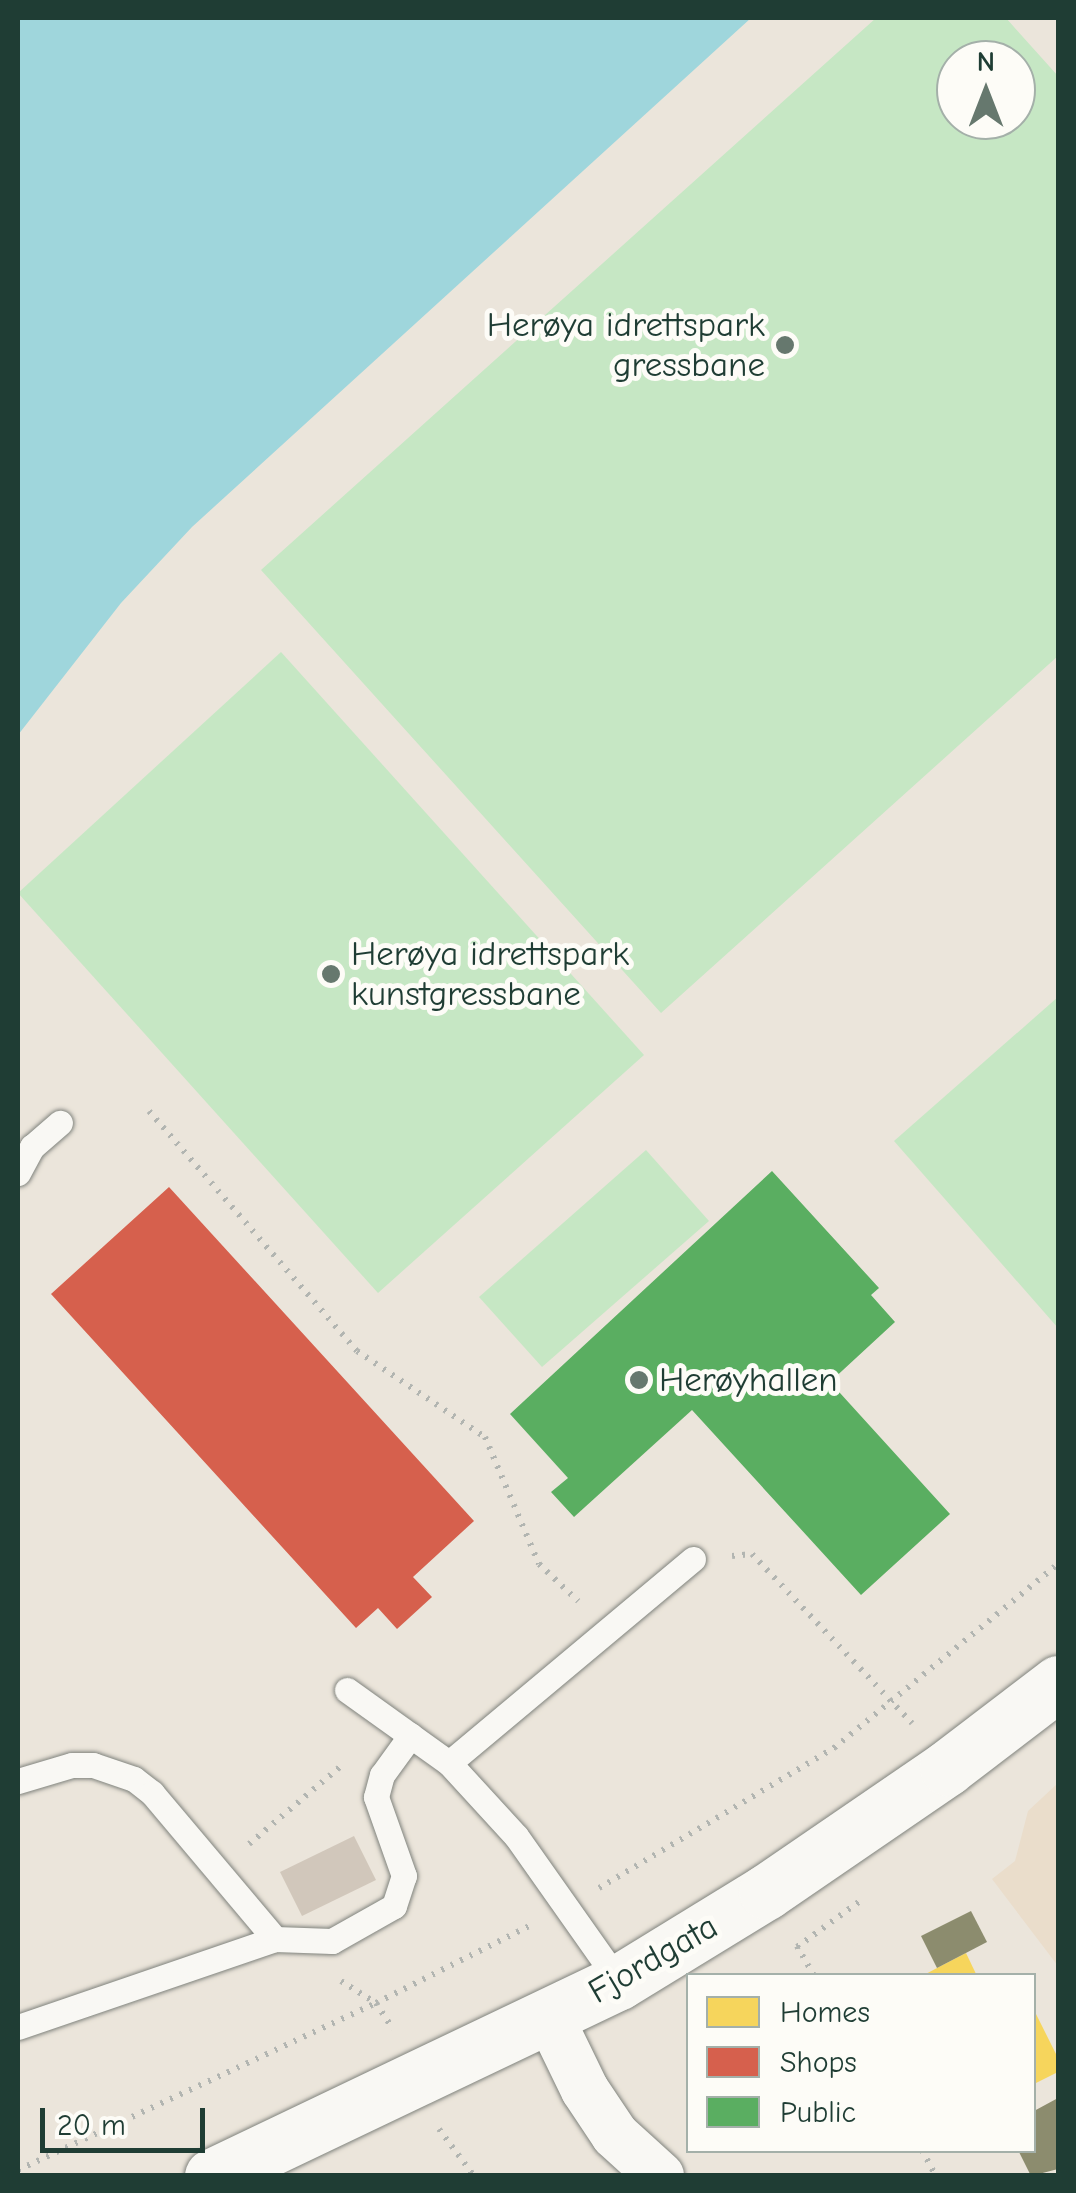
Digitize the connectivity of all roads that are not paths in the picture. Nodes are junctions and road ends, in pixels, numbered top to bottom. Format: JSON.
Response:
{"nodes":[{"id":1,"x":60,"y":1123,"type":"dead end"},
{"id":2,"x":18,"y":1173,"type":"edge"},
{"id":3,"x":692,"y":1559,"type":"road end"},
{"id":4,"x":1058,"y":1683,"type":"edge"},
{"id":5,"x":348,"y":1690,"type":"dead end"},
{"id":6,"x":402,"y":1728,"type":"junction"},
{"id":7,"x":449,"y":1763,"type":"junction"},
{"id":8,"x":18,"y":1781,"type":"edge"},
{"id":9,"x":275,"y":1940,"type":"junction"},
{"id":10,"x":619,"y":1982,"type":"junction"},
{"id":11,"x":549,"y":2016,"type":"junction"},
{"id":12,"x":18,"y":2026,"type":"edge"},
{"id":13,"x":212,"y":2176,"type":"edge"},
{"id":14,"x":660,"y":2176,"type":"edge"}],
"edges":[{"from":1,"to":2,"type":"lane"},
{"from":3,"to":7,"type":"lane"},
{"from":4,"to":10,"type":"street","name":"Fjordgata"},
{"from":5,"to":6,"type":"lane"},
{"from":6,"to":7,"type":"lane"},
{"from":6,"to":9,"type":"lane"},
{"from":7,"to":10,"type":"lane"},
{"from":8,"to":9,"type":"lane"},
{"from":9,"to":12,"type":"lane"},
{"from":10,"to":11,"type":"street","name":"Fjordgata"},
{"from":11,"to":13,"type":"street","name":"Fjordgata"},
{"from":11,"to":14,"type":"street"}]}
